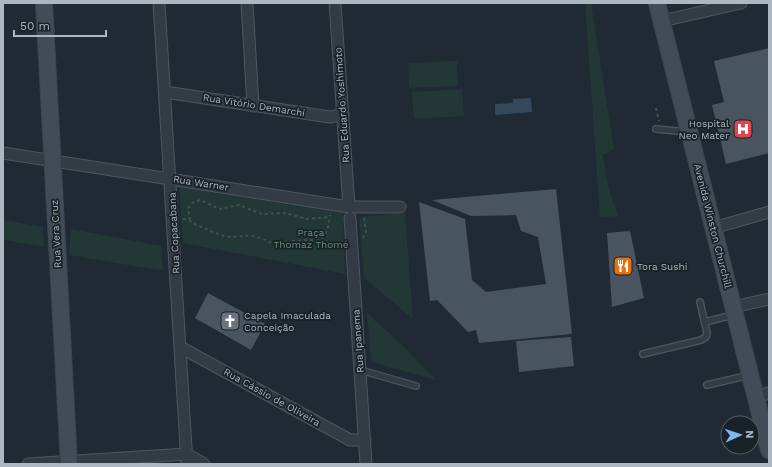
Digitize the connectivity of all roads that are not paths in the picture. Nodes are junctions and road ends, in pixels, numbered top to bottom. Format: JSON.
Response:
{"nodes":[{"id":1,"x":44,"y":3,"type":"edge"},
{"id":2,"x":160,"y":3,"type":"edge"},
{"id":3,"x":247,"y":3,"type":"edge"},
{"id":4,"x":335,"y":3,"type":"edge"},
{"id":5,"x":657,"y":3,"type":"edge"},
{"id":6,"x":741,"y":3,"type":"edge"},
{"id":7,"x":662,"y":21,"type":"junction"},
{"id":8,"x":165,"y":92,"type":"junction"},
{"id":9,"x":253,"y":106,"type":"junction"},
{"id":10,"x":343,"y":114,"type":"junction"},
{"id":11,"x":659,"y":129,"type":"road end"},
{"id":12,"x":690,"y":132,"type":"junction"},
{"id":13,"x":3,"y":153,"type":"edge"},
{"id":14,"x":52,"y":160,"type":"junction"},
{"id":15,"x":170,"y":178,"type":"junction"},
{"id":16,"x":400,"y":207,"type":"dead end"},
{"id":17,"x":769,"y":212,"type":"edge"},
{"id":18,"x":349,"y":213,"type":"junction"},
{"id":19,"x":713,"y":228,"type":"junction"},
{"id":20,"x":769,"y":298,"type":"edge"},
{"id":21,"x":700,"y":302,"type":"dead end"},
{"id":22,"x":734,"y":310,"type":"junction"},
{"id":23,"x":705,"y":322,"type":"junction"},
{"id":24,"x":180,"y":347,"type":"junction"},
{"id":25,"x":642,"y":354,"type":"dead end"},
{"id":26,"x":360,"y":370,"type":"junction"},
{"id":27,"x":750,"y":375,"type":"junction"},
{"id":28,"x":707,"y":385,"type":"dead end"},
{"id":29,"x":416,"y":386,"type":"dead end"},
{"id":30,"x":762,"y":395,"type":"edge"},
{"id":31,"x":365,"y":440,"type":"junction"},
{"id":32,"x":769,"y":450,"type":"edge"},
{"id":33,"x":187,"y":459,"type":"edge"},
{"id":34,"x":69,"y":462,"type":"edge"},
{"id":35,"x":28,"y":464,"type":"edge"},
{"id":36,"x":204,"y":464,"type":"edge"},
{"id":37,"x":366,"y":464,"type":"edge"}],
"edges":[{"from":1,"to":14,"type":"main road","name":"Rua Vera Cruz"},
{"from":2,"to":8,"type":"street","name":"Rua Copacabana"},
{"from":3,"to":9,"type":"street"},
{"from":4,"to":10,"type":"street","name":"Rua Eduardo Yoshimoto"},
{"from":5,"to":7,"type":"main road","name":"Avenida Winston Churchill"},
{"from":6,"to":7,"type":"street"},
{"from":7,"to":12,"type":"main road","name":"Avenida Winston Churchill"},
{"from":8,"to":9,"type":"street","name":"Rua Vitório Demarchi"},
{"from":8,"to":15,"type":"street","name":"Rua Copacabana"},
{"from":9,"to":10,"type":"street","name":"Rua Vitório Demarchi"},
{"from":10,"to":18,"type":"street","name":"Rua Eduardo Yoshimoto"},
{"from":11,"to":12,"type":"lane"},
{"from":12,"to":19,"type":"main road","name":"Avenida Winston Churchill"},
{"from":13,"to":14,"type":"street","name":"Rua Warner"},
{"from":14,"to":15,"type":"street","name":"Rua Warner"},
{"from":14,"to":34,"type":"main road","name":"Rua Vera Cruz"},
{"from":15,"to":18,"type":"street","name":"Rua Warner"},
{"from":15,"to":24,"type":"street","name":"Rua Copacabana"},
{"from":16,"to":18,"type":"street","name":"Rua Warner"},
{"from":17,"to":19,"type":"street"},
{"from":18,"to":26,"type":"street","name":"Rua Ipanema"},
{"from":19,"to":22,"type":"main road","name":"Avenida Winston Churchill"},
{"from":20,"to":22,"type":"street"},
{"from":21,"to":23,"type":"lane"},
{"from":22,"to":23,"type":"lane"},
{"from":22,"to":27,"type":"main road","name":"Avenida Winston Churchill"},
{"from":23,"to":25,"type":"lane"},
{"from":24,"to":31,"type":"street","name":"Rua Cássio de Oliveira"},
{"from":24,"to":33,"type":"street","name":"Rua Copacabana"},
{"from":26,"to":29,"type":"lane"},
{"from":26,"to":31,"type":"street","name":"Rua Ipanema"},
{"from":27,"to":28,"type":"lane"},
{"from":27,"to":30,"type":"main road","name":"Avenida Winston Churchill"},
{"from":30,"to":32,"type":"main road","name":"Avenida Winston Churchill"},
{"from":31,"to":37,"type":"street","name":"Rua Ipanema"},
{"from":33,"to":34,"type":"street"},
{"from":33,"to":36,"type":"street"},
{"from":34,"to":35,"type":"street"}]}
